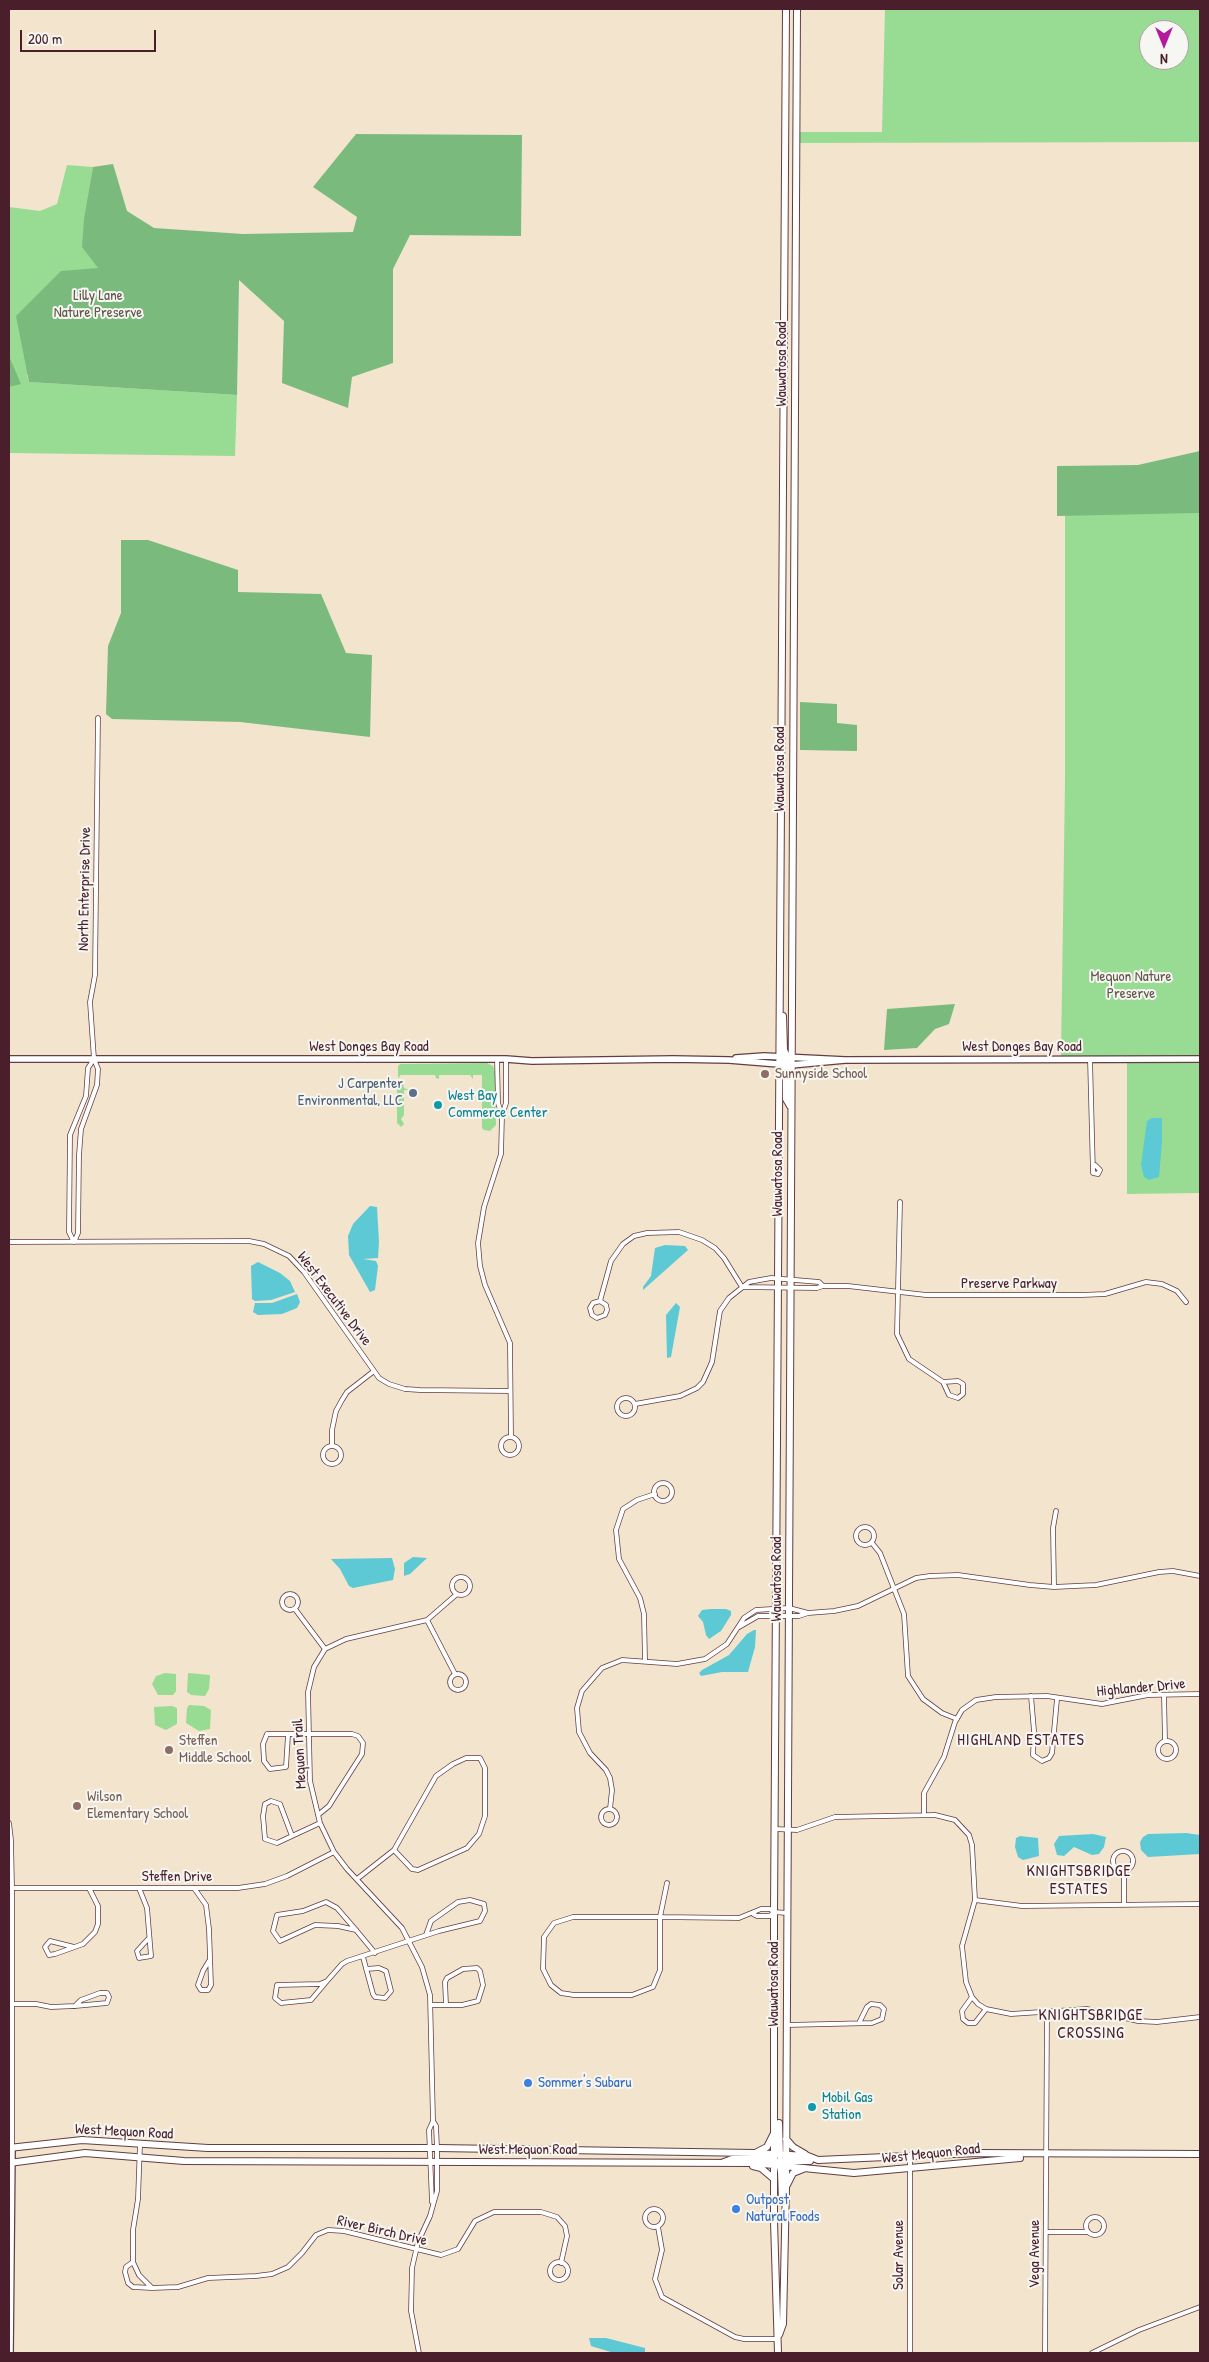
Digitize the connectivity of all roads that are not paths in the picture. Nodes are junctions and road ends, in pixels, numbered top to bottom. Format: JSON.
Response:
{"nodes":[{"id":1,"x":786,"y":9,"type":"edge"},
{"id":2,"x":797,"y":9,"type":"edge"},
{"id":3,"x":98,"y":718,"type":"dead end"},
{"id":4,"x":786,"y":1056,"type":"junction"},
{"id":5,"x":9,"y":1059,"type":"edge"},
{"id":6,"x":94,"y":1059,"type":"junction"},
{"id":7,"x":1090,"y":1059,"type":"junction"},
{"id":8,"x":1200,"y":1059,"type":"edge"},
{"id":9,"x":498,"y":1060,"type":"junction"},
{"id":10,"x":506,"y":1060,"type":"junction"},
{"id":11,"x":729,"y":1060,"type":"junction"},
{"id":12,"x":845,"y":1060,"type":"junction"},
{"id":13,"x":785,"y":1064,"type":"junction"},
{"id":14,"x":502,"y":1116,"type":"junction"},
{"id":15,"x":1095,"y":1165,"type":"dead end"},
{"id":16,"x":900,"y":1202,"type":"dead end"},
{"id":17,"x":9,"y":1242,"type":"edge"},
{"id":18,"x":74,"y":1242,"type":"junction"},
{"id":19,"x":778,"y":1279,"type":"junction"},
{"id":20,"x":790,"y":1280,"type":"junction"},
{"id":21,"x":823,"y":1286,"type":"junction"},
{"id":22,"x":742,"y":1287,"type":"junction"},
{"id":23,"x":778,"y":1287,"type":"junction"},
{"id":24,"x":790,"y":1288,"type":"junction"},
{"id":25,"x":898,"y":1292,"type":"junction"},
{"id":26,"x":600,"y":1301,"type":"junction"},
{"id":27,"x":1186,"y":1302,"type":"dead end"},
{"id":28,"x":374,"y":1371,"type":"junction"},
{"id":29,"x":943,"y":1382,"type":"junction"},
{"id":30,"x":510,"y":1391,"type":"junction"},
{"id":31,"x":635,"y":1404,"type":"junction"},
{"id":32,"x":511,"y":1436,"type":"junction"},
{"id":33,"x":332,"y":1446,"type":"junction"},
{"id":34,"x":655,"y":1494,"type":"junction"},
{"id":35,"x":1056,"y":1511,"type":"dead end"},
{"id":36,"x":872,"y":1543,"type":"junction"},
{"id":37,"x":1200,"y":1576,"type":"edge"},
{"id":38,"x":1054,"y":1587,"type":"junction"},
{"id":39,"x":895,"y":1588,"type":"junction"},
{"id":40,"x":457,"y":1594,"type":"junction"},
{"id":41,"x":789,"y":1608,"type":"junction"},
{"id":42,"x":295,"y":1609,"type":"junction"},
{"id":43,"x":778,"y":1611,"type":"junction"},
{"id":44,"x":808,"y":1613,"type":"junction"},
{"id":45,"x":789,"y":1615,"type":"junction"},
{"id":46,"x":427,"y":1620,"type":"junction"},
{"id":47,"x":739,"y":1627,"type":"junction"},
{"id":48,"x":326,"y":1649,"type":"junction"},
{"id":49,"x":645,"y":1660,"type":"junction"},
{"id":50,"x":455,"y":1674,"type":"junction"},
{"id":51,"x":1164,"y":1694,"type":"junction"},
{"id":52,"x":1200,"y":1694,"type":"edge"},
{"id":53,"x":1031,"y":1696,"type":"junction"},
{"id":54,"x":1057,"y":1698,"type":"junction"},
{"id":55,"x":956,"y":1719,"type":"junction"},
{"id":56,"x":309,"y":1734,"type":"junction"},
{"id":57,"x":288,"y":1735,"type":"junction"},
{"id":58,"x":1166,"y":1741,"type":"junction"},
{"id":59,"x":610,"y":1809,"type":"junction"},
{"id":60,"x":318,"y":1815,"type":"junction"},
{"id":61,"x":924,"y":1815,"type":"junction"},
{"id":62,"x":9,"y":1823,"type":"edge"},
{"id":63,"x":320,"y":1823,"type":"junction"},
{"id":64,"x":775,"y":1830,"type":"junction"},
{"id":65,"x":787,"y":1830,"type":"junction"},
{"id":66,"x":292,"y":1836,"type":"junction"},
{"id":67,"x":394,"y":1850,"type":"junction"},
{"id":68,"x":334,"y":1852,"type":"junction"},
{"id":69,"x":1124,"y":1871,"type":"junction"},
{"id":70,"x":357,"y":1879,"type":"junction"},
{"id":71,"x":667,"y":1883,"type":"dead end"},
{"id":72,"x":12,"y":1888,"type":"junction"},
{"id":73,"x":90,"y":1888,"type":"junction"},
{"id":74,"x":139,"y":1888,"type":"junction"},
{"id":75,"x":194,"y":1888,"type":"junction"},
{"id":76,"x":974,"y":1900,"type":"junction"},
{"id":77,"x":1124,"y":1904,"type":"junction"},
{"id":78,"x":1200,"y":1904,"type":"edge"},
{"id":79,"x":774,"y":1912,"type":"junction"},
{"id":80,"x":787,"y":1913,"type":"junction"},
{"id":81,"x":753,"y":1914,"type":"junction"},
{"id":82,"x":660,"y":1917,"type":"junction"},
{"id":83,"x":356,"y":1930,"type":"junction"},
{"id":84,"x":10,"y":1933,"type":"edge"},
{"id":85,"x":426,"y":1935,"type":"junction"},
{"id":86,"x":148,"y":1939,"type":"junction"},
{"id":87,"x":410,"y":1942,"type":"junction"},
{"id":88,"x":74,"y":1947,"type":"junction"},
{"id":89,"x":375,"y":1954,"type":"junction"},
{"id":90,"x":363,"y":1957,"type":"junction"},
{"id":91,"x":209,"y":1961,"type":"junction"},
{"id":92,"x":366,"y":1969,"type":"junction"},
{"id":93,"x":327,"y":1981,"type":"junction"},
{"id":94,"x":972,"y":1997,"type":"junction"},
{"id":95,"x":11,"y":2004,"type":"junction"},
{"id":96,"x":431,"y":2005,"type":"junction"},
{"id":97,"x":446,"y":2005,"type":"junction"},
{"id":98,"x":75,"y":2006,"type":"junction"},
{"id":99,"x":986,"y":2009,"type":"junction"},
{"id":100,"x":1047,"y":2013,"type":"junction"},
{"id":101,"x":1200,"y":2017,"type":"edge"},
{"id":102,"x":859,"y":2023,"type":"junction"},
{"id":103,"x":787,"y":2025,"type":"junction"},
{"id":104,"x":10,"y":2036,"type":"edge"},
{"id":105,"x":775,"y":2088,"type":"junction"},
{"id":106,"x":433,"y":2121,"type":"junction"},
{"id":107,"x":775,"y":2131,"type":"junction"},
{"id":108,"x":786,"y":2138,"type":"junction"},
{"id":109,"x":140,"y":2144,"type":"junction"},
{"id":110,"x":10,"y":2147,"type":"edge"},
{"id":111,"x":243,"y":2148,"type":"junction"},
{"id":112,"x":430,"y":2148,"type":"junction"},
{"id":113,"x":437,"y":2148,"type":"junction"},
{"id":114,"x":358,"y":2149,"type":"junction"},
{"id":115,"x":756,"y":2153,"type":"junction"},
{"id":116,"x":1200,"y":2154,"type":"edge"},
{"id":117,"x":1046,"y":2155,"type":"junction"},
{"id":118,"x":140,"y":2156,"type":"junction"},
{"id":119,"x":808,"y":2156,"type":"junction"},
{"id":120,"x":910,"y":2156,"type":"junction"},
{"id":121,"x":780,"y":2159,"type":"junction"},
{"id":122,"x":244,"y":2160,"type":"junction"},
{"id":123,"x":818,"y":2160,"type":"junction"},
{"id":124,"x":358,"y":2162,"type":"junction"},
{"id":125,"x":429,"y":2162,"type":"junction"},
{"id":126,"x":437,"y":2162,"type":"junction"},
{"id":127,"x":11,"y":2163,"type":"edge"},
{"id":128,"x":721,"y":2163,"type":"junction"},
{"id":129,"x":739,"y":2163,"type":"junction"},
{"id":130,"x":806,"y":2168,"type":"junction"},
{"id":131,"x":818,"y":2169,"type":"junction"},
{"id":132,"x":910,"y":2169,"type":"junction"},
{"id":133,"x":774,"y":2179,"type":"junction"},
{"id":134,"x":786,"y":2186,"type":"junction"},
{"id":135,"x":432,"y":2205,"type":"junction"},
{"id":136,"x":785,"y":2219,"type":"junction"},
{"id":137,"x":658,"y":2227,"type":"junction"},
{"id":138,"x":1047,"y":2232,"type":"junction"},
{"id":139,"x":1088,"y":2232,"type":"junction"},
{"id":140,"x":10,"y":2247,"type":"edge"},
{"id":141,"x":416,"y":2250,"type":"junction"},
{"id":142,"x":133,"y":2262,"type":"junction"},
{"id":143,"x":561,"y":2263,"type":"junction"},
{"id":144,"x":152,"y":2288,"type":"junction"},
{"id":145,"x":1200,"y":2307,"type":"edge"},
{"id":146,"x":778,"y":2339,"type":"junction"},
{"id":147,"x":10,"y":2353,"type":"edge"},
{"id":148,"x":419,"y":2353,"type":"edge"},
{"id":149,"x":778,"y":2353,"type":"edge"},
{"id":150,"x":910,"y":2353,"type":"edge"},
{"id":151,"x":1045,"y":2353,"type":"edge"},
{"id":152,"x":1092,"y":2353,"type":"edge"}],
"edges":[{"from":1,"to":4,"type":"main road","name":"Wauwatosa Road"},
{"from":2,"to":4,"type":"main road","name":"Wauwatosa Road"},
{"from":3,"to":6,"type":"street","name":"North Enterprise Drive"},
{"from":4,"to":11,"type":"street","name":"West Donges Bay Road"},
{"from":4,"to":12,"type":"street","name":"West Donges Bay Road"},
{"from":4,"to":13,"type":"main road"},
{"from":4,"to":13,"type":"main road","name":"Wauwatosa Road"},
{"from":5,"to":6,"type":"street","name":"West Donges Bay Road"},
{"from":6,"to":9,"type":"street","name":"West Donges Bay Road"},
{"from":6,"to":18,"type":"street","name":"North Enterprise Drive"},
{"from":6,"to":18,"type":"street","name":"North Enterprise Drive"},
{"from":7,"to":8,"type":"street","name":"West Donges Bay Road"},
{"from":7,"to":12,"type":"street","name":"West Donges Bay Road"},
{"from":7,"to":15,"type":"street"},
{"from":9,"to":10,"type":"street","name":"West Donges Bay Road"},
{"from":9,"to":14,"type":"street"},
{"from":10,"to":11,"type":"street","name":"West Donges Bay Road"},
{"from":10,"to":14,"type":"street"},
{"from":11,"to":13,"type":"street","name":"West Donges Bay Road"},
{"from":12,"to":13,"type":"street","name":"West Donges Bay Road"},
{"from":13,"to":19,"type":"main road","name":"Wauwatosa Road"},
{"from":13,"to":20,"type":"main road","name":"Wauwatosa Road"},
{"from":14,"to":30,"type":"street"},
{"from":16,"to":25,"type":"street"},
{"from":17,"to":18,"type":"street","name":"West Executive Drive"},
{"from":18,"to":28,"type":"street","name":"West Executive Drive"},
{"from":19,"to":20,"type":"street","name":"Preserve Parkway"},
{"from":19,"to":22,"type":"street","name":"Preserve Parkway"},
{"from":19,"to":23,"type":"main road","name":"Wauwatosa Road"},
{"from":20,"to":21,"type":"street","name":"Preserve Parkway"},
{"from":20,"to":24,"type":"main road","name":"Wauwatosa Road"},
{"from":21,"to":24,"type":"street","name":"Preserve Parkway"},
{"from":21,"to":25,"type":"street","name":"Preserve Parkway"},
{"from":22,"to":23,"type":"street","name":"Preserve Parkway"},
{"from":22,"to":26,"type":"street"},
{"from":22,"to":31,"type":"street"},
{"from":23,"to":24,"type":"street","name":"Preserve Parkway"},
{"from":23,"to":43,"type":"main road","name":"Wauwatosa Road"},
{"from":24,"to":41,"type":"main road","name":"Wauwatosa Road"},
{"from":25,"to":27,"type":"street","name":"Preserve Parkway"},
{"from":25,"to":29,"type":"street"},
{"from":26,"to":26,"type":"street"},
{"from":28,"to":30,"type":"street","name":"West Executive Drive"},
{"from":28,"to":33,"type":"street"},
{"from":29,"to":29,"type":"street"},
{"from":30,"to":32,"type":"street"},
{"from":31,"to":31,"type":"street"},
{"from":32,"to":32,"type":"street"},
{"from":33,"to":33,"type":"street"},
{"from":34,"to":34,"type":"street"},
{"from":34,"to":49,"type":"street"},
{"from":35,"to":38,"type":"street"},
{"from":36,"to":36,"type":"street"},
{"from":36,"to":39,"type":"street"},
{"from":37,"to":38,"type":"street"},
{"from":38,"to":39,"type":"street"},
{"from":39,"to":44,"type":"street"},
{"from":39,"to":55,"type":"street"},
{"from":40,"to":40,"type":"street"},
{"from":40,"to":46,"type":"street"},
{"from":41,"to":43,"type":"street"},
{"from":41,"to":44,"type":"street"},
{"from":41,"to":45,"type":"main road","name":"Wauwatosa Road"},
{"from":42,"to":42,"type":"street"},
{"from":42,"to":48,"type":"street"},
{"from":43,"to":45,"type":"street"},
{"from":43,"to":47,"type":"street"},
{"from":43,"to":47,"type":"street"},
{"from":43,"to":64,"type":"main road","name":"Wauwatosa Road"},
{"from":44,"to":45,"type":"street"},
{"from":45,"to":65,"type":"main road","name":"Wauwatosa Road"},
{"from":46,"to":48,"type":"street"},
{"from":46,"to":50,"type":"street"},
{"from":47,"to":49,"type":"street"},
{"from":48,"to":56,"type":"street","name":"Mequon Trail"},
{"from":49,"to":59,"type":"street"},
{"from":50,"to":50,"type":"street"},
{"from":51,"to":52,"type":"street","name":"Highlander Drive"},
{"from":51,"to":54,"type":"street","name":"Highlander Drive"},
{"from":51,"to":58,"type":"street"},
{"from":53,"to":54,"type":"street","name":"Highlander Drive"},
{"from":53,"to":54,"type":"street"},
{"from":53,"to":55,"type":"street","name":"Highlander Drive"},
{"from":55,"to":61,"type":"street","name":"Highlander Drive"},
{"from":56,"to":57,"type":"street"},
{"from":56,"to":60,"type":"street","name":"Mequon Trail"},
{"from":56,"to":60,"type":"street"},
{"from":57,"to":57,"type":"street"},
{"from":58,"to":58,"type":"street"},
{"from":59,"to":59,"type":"street"},
{"from":60,"to":63,"type":"street","name":"Mequon Trail"},
{"from":61,"to":65,"type":"street"},
{"from":61,"to":76,"type":"street"},
{"from":62,"to":72,"type":"street"},
{"from":63,"to":66,"type":"street"},
{"from":63,"to":68,"type":"street","name":"Mequon Trail"},
{"from":64,"to":65,"type":"street"},
{"from":64,"to":79,"type":"main road","name":"Wauwatosa Road"},
{"from":65,"to":80,"type":"main road","name":"Wauwatosa Road"},
{"from":66,"to":66,"type":"street"},
{"from":67,"to":67,"type":"street"},
{"from":67,"to":70,"type":"street"},
{"from":68,"to":70,"type":"street","name":"Mequon Trail"},
{"from":68,"to":75,"type":"street","name":"Steffen Drive"},
{"from":69,"to":69,"type":"street"},
{"from":69,"to":77,"type":"street"},
{"from":70,"to":87,"type":"street","name":"Mequon Trail"},
{"from":71,"to":82,"type":"street"},
{"from":72,"to":73,"type":"street","name":"Steffen Drive"},
{"from":72,"to":84,"type":"street"},
{"from":73,"to":74,"type":"street","name":"Steffen Drive"},
{"from":73,"to":88,"type":"street"},
{"from":74,"to":75,"type":"street","name":"Steffen Drive"},
{"from":74,"to":86,"type":"street"},
{"from":75,"to":91,"type":"street"},
{"from":76,"to":77,"type":"street"},
{"from":76,"to":94,"type":"street"},
{"from":77,"to":78,"type":"street"},
{"from":79,"to":80,"type":"street"},
{"from":79,"to":81,"type":"street"},
{"from":79,"to":81,"type":"street"},
{"from":79,"to":105,"type":"main road","name":"Wauwatosa Road"},
{"from":80,"to":103,"type":"main road","name":"Wauwatosa Road"},
{"from":81,"to":82,"type":"street"},
{"from":82,"to":82,"type":"street"},
{"from":83,"to":83,"type":"street"},
{"from":83,"to":89,"type":"street"},
{"from":84,"to":95,"type":"street"},
{"from":85,"to":85,"type":"street"},
{"from":85,"to":87,"type":"street"},
{"from":86,"to":86,"type":"street"},
{"from":87,"to":89,"type":"street"},
{"from":87,"to":96,"type":"street","name":"Mequon Trail"},
{"from":88,"to":88,"type":"street"},
{"from":89,"to":90,"type":"street"},
{"from":90,"to":92,"type":"street"},
{"from":90,"to":93,"type":"street"},
{"from":91,"to":91,"type":"street"},
{"from":92,"to":92,"type":"street"},
{"from":93,"to":93,"type":"street"},
{"from":94,"to":99,"type":"street"},
{"from":94,"to":99,"type":"street"},
{"from":95,"to":98,"type":"street"},
{"from":95,"to":104,"type":"street"},
{"from":96,"to":97,"type":"street"},
{"from":96,"to":106,"type":"street","name":"Mequon Trail"},
{"from":97,"to":97,"type":"street"},
{"from":98,"to":98,"type":"street"},
{"from":99,"to":100,"type":"street"},
{"from":100,"to":101,"type":"street"},
{"from":100,"to":117,"type":"street","name":"Vega Avenue"},
{"from":102,"to":102,"type":"street"},
{"from":102,"to":103,"type":"street"},
{"from":103,"to":108,"type":"main road","name":"Wauwatosa Road"},
{"from":104,"to":110,"type":"street"},
{"from":105,"to":107,"type":"main road","name":"Wauwatosa Road"},
{"from":105,"to":121,"type":"main road"},
{"from":106,"to":112,"type":"street","name":"Mequon Trail"},
{"from":106,"to":113,"type":"street","name":"Mequon Trail"},
{"from":107,"to":115,"type":"main road"},
{"from":107,"to":121,"type":"main road","name":"Wauwatosa Road"},
{"from":108,"to":119,"type":"main road"},
{"from":108,"to":121,"type":"main road","name":"Wauwatosa Road"},
{"from":109,"to":110,"type":"main road","name":"West Mequon Road"},
{"from":109,"to":111,"type":"main road","name":"West Mequon Road"},
{"from":109,"to":118,"type":"street"},
{"from":110,"to":127,"type":"street"},
{"from":111,"to":114,"type":"main road","name":"West Mequon Road"},
{"from":111,"to":122,"type":"main road"},
{"from":112,"to":113,"type":"main road","name":"West Mequon Road"},
{"from":112,"to":114,"type":"main road","name":"West Mequon Road"},
{"from":112,"to":125,"type":"street","name":"Mequon Trail"},
{"from":113,"to":115,"type":"main road","name":"West Mequon Road"},
{"from":113,"to":126,"type":"street","name":"Mequon Trail"},
{"from":114,"to":124,"type":"main road"},
{"from":115,"to":121,"type":"main road","name":"West Mequon Road"},
{"from":116,"to":117,"type":"main road","name":"West Mequon Road"},
{"from":117,"to":120,"type":"main road","name":"West Mequon Road"},
{"from":117,"to":132,"type":"main road","name":"West Mequon Road"},
{"from":117,"to":138,"type":"street","name":"Vega Avenue"},
{"from":118,"to":122,"type":"main road","name":"West Mequon Road"},
{"from":118,"to":127,"type":"main road","name":"West Mequon Road"},
{"from":118,"to":142,"type":"street"},
{"from":119,"to":121,"type":"main road","name":"West Mequon Road"},
{"from":119,"to":123,"type":"main road","name":"West Mequon Road"},
{"from":120,"to":123,"type":"main road","name":"West Mequon Road"},
{"from":120,"to":132,"type":"street","name":"Solar Avenue"},
{"from":121,"to":123,"type":"main road"},
{"from":121,"to":128,"type":"main road"},
{"from":121,"to":129,"type":"main road","name":"West Mequon Road"},
{"from":121,"to":130,"type":"main road","name":"West Mequon Road"},
{"from":121,"to":133,"type":"main road","name":"Wauwatosa Road"},
{"from":121,"to":134,"type":"main road","name":"Wauwatosa Road"},
{"from":121,"to":136,"type":"main road"},
{"from":122,"to":124,"type":"main road","name":"West Mequon Road"},
{"from":123,"to":131,"type":"main road"},
{"from":124,"to":125,"type":"main road","name":"West Mequon Road"},
{"from":125,"to":126,"type":"main road","name":"West Mequon Road"},
{"from":125,"to":135,"type":"street","name":"Mequon Trail"},
{"from":126,"to":128,"type":"main road","name":"West Mequon Road"},
{"from":126,"to":135,"type":"street","name":"Mequon Trail"},
{"from":127,"to":140,"type":"street"},
{"from":128,"to":129,"type":"main road","name":"West Mequon Road"},
{"from":129,"to":133,"type":"main road"},
{"from":130,"to":131,"type":"main road","name":"West Mequon Road"},
{"from":130,"to":134,"type":"main road"},
{"from":131,"to":132,"type":"main road","name":"West Mequon Road"},
{"from":132,"to":150,"type":"street","name":"Solar Avenue"},
{"from":133,"to":146,"type":"main road","name":"Wauwatosa Road"},
{"from":134,"to":136,"type":"main road","name":"Wauwatosa Road"},
{"from":135,"to":141,"type":"street","name":"Mequon Trail"},
{"from":136,"to":146,"type":"main road","name":"Wauwatosa Road"},
{"from":137,"to":137,"type":"street"},
{"from":137,"to":146,"type":"street"},
{"from":138,"to":139,"type":"street"},
{"from":138,"to":151,"type":"street","name":"Vega Avenue"},
{"from":139,"to":139,"type":"street"},
{"from":140,"to":147,"type":"street"},
{"from":141,"to":143,"type":"street","name":"River Birch Drive"},
{"from":141,"to":144,"type":"street","name":"River Birch Drive"},
{"from":141,"to":148,"type":"street","name":"Mequon Trail"},
{"from":142,"to":144,"type":"street"},
{"from":142,"to":144,"type":"street"},
{"from":143,"to":143,"type":"street","name":"River Birch Drive"},
{"from":145,"to":152,"type":"street"},
{"from":146,"to":149,"type":"main road","name":"Wauwatosa Road"}]}
